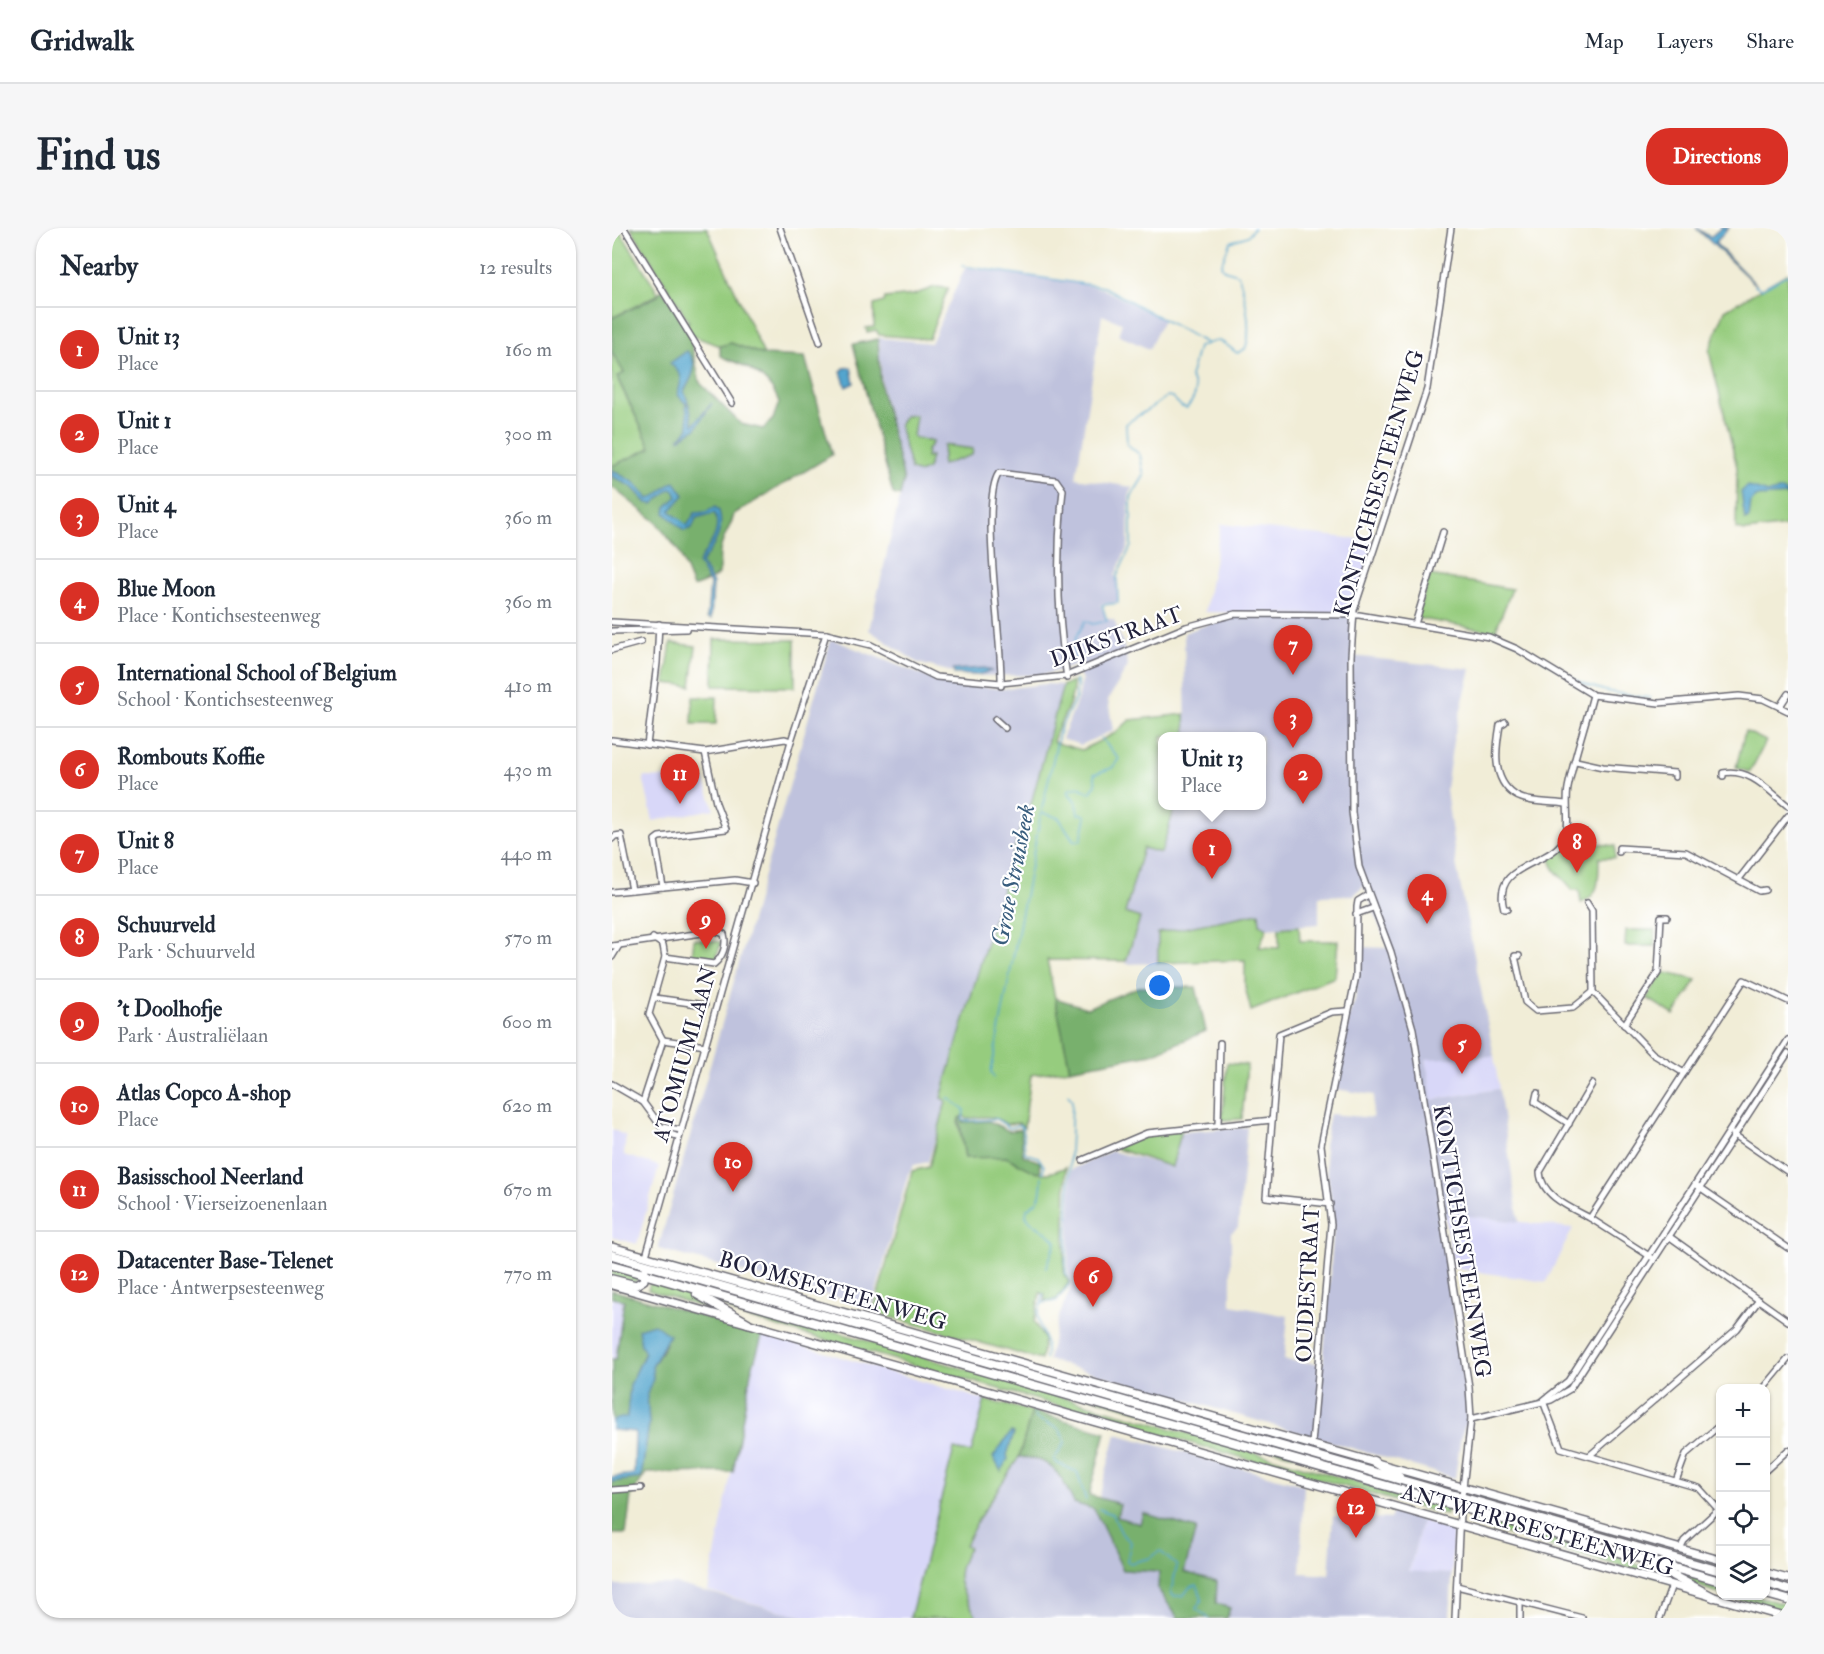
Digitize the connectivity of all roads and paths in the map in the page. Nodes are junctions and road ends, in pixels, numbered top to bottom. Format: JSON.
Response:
{"nodes":[{"id":1,"x":624,"y":228,"type":"edge"},
{"id":2,"x":780,"y":228,"type":"edge"},
{"id":3,"x":1451,"y":228,"type":"edge"},
{"id":4,"x":820,"y":342,"type":"dead end"},
{"id":5,"x":732,"y":403,"type":"dead end"},
{"id":6,"x":1443,"y":532,"type":"dead end"},
{"id":7,"x":1354,"y":615,"type":"junction"},
{"id":8,"x":612,"y":623,"type":"edge"},
{"id":9,"x":658,"y":624,"type":"junction"},
{"id":10,"x":1415,"y":624,"type":"junction"},
{"id":11,"x":700,"y":628,"type":"junction"},
{"id":12,"x":612,"y":631,"type":"edge"},
{"id":13,"x":658,"y":632,"type":"junction"},
{"id":14,"x":825,"y":634,"type":"junction"},
{"id":15,"x":641,"y":642,"type":"dead end"},
{"id":16,"x":612,"y":650,"type":"edge"},
{"id":17,"x":1067,"y":678,"type":"junction"},
{"id":18,"x":1001,"y":685,"type":"junction"},
{"id":19,"x":1788,"y":694,"type":"edge"},
{"id":20,"x":1593,"y":695,"type":"junction"},
{"id":21,"x":1780,"y":706,"type":"junction"},
{"id":22,"x":1788,"y":711,"type":"edge"},
{"id":23,"x":995,"y":719,"type":"dead end"},
{"id":24,"x":1505,"y":722,"type":"dead end"},
{"id":25,"x":1005,"y":728,"type":"dead end"},
{"id":26,"x":612,"y":740,"type":"edge"},
{"id":27,"x":791,"y":741,"type":"junction"},
{"id":28,"x":647,"y":745,"type":"junction"},
{"id":29,"x":705,"y":753,"type":"junction"},
{"id":30,"x":1576,"y":761,"type":"junction"},
{"id":31,"x":1723,"y":776,"type":"dead end"},
{"id":32,"x":1675,"y":777,"type":"dead end"},
{"id":33,"x":1566,"y":804,"type":"junction"},
{"id":34,"x":1788,"y":806,"type":"edge"},
{"id":35,"x":1788,"y":816,"type":"edge"},
{"id":36,"x":612,"y":839,"type":"edge"},
{"id":37,"x":1619,"y":852,"type":"dead end"},
{"id":38,"x":1739,"y":879,"type":"junction"},
{"id":39,"x":753,"y":883,"type":"junction"},
{"id":40,"x":663,"y":887,"type":"junction"},
{"id":41,"x":632,"y":890,"type":"junction"},
{"id":42,"x":1765,"y":890,"type":"dead end"},
{"id":43,"x":612,"y":892,"type":"edge"},
{"id":44,"x":1368,"y":895,"type":"junction"},
{"id":45,"x":1587,"y":903,"type":"dead end"},
{"id":46,"x":1372,"y":908,"type":"junction"},
{"id":47,"x":1507,"y":909,"type":"dead end"},
{"id":48,"x":1356,"y":914,"type":"junction"},
{"id":49,"x":1667,"y":917,"type":"dead end"},
{"id":50,"x":653,"y":938,"type":"junction"},
{"id":51,"x":620,"y":944,"type":"junction"},
{"id":52,"x":612,"y":945,"type":"edge"},
{"id":53,"x":1518,"y":956,"type":"dead end"},
{"id":54,"x":612,"y":957,"type":"edge"},
{"id":55,"x":665,"y":957,"type":"junction"},
{"id":56,"x":1593,"y":992,"type":"junction"},
{"id":57,"x":655,"y":998,"type":"junction"},
{"id":58,"x":1788,"y":1001,"type":"edge"},
{"id":59,"x":705,"y":1005,"type":"dead end"},
{"id":60,"x":1347,"y":1011,"type":"junction"},
{"id":61,"x":1624,"y":1025,"type":"junction"},
{"id":62,"x":663,"y":1040,"type":"junction"},
{"id":63,"x":1788,"y":1040,"type":"edge"},
{"id":64,"x":1220,"y":1043,"type":"dead end"},
{"id":65,"x":705,"y":1046,"type":"junction"},
{"id":66,"x":1788,"y":1053,"type":"edge"},
{"id":67,"x":1684,"y":1072,"type":"junction"},
{"id":68,"x":612,"y":1084,"type":"edge"},
{"id":69,"x":1592,"y":1084,"type":"dead end"},
{"id":70,"x":1537,"y":1093,"type":"dead end"},
{"id":71,"x":643,"y":1102,"type":"junction"},
{"id":72,"x":1272,"y":1120,"type":"junction"},
{"id":73,"x":1569,"y":1124,"type":"junction"},
{"id":74,"x":1218,"y":1125,"type":"junction"},
{"id":75,"x":662,"y":1127,"type":"junction"},
{"id":76,"x":682,"y":1130,"type":"junction"},
{"id":77,"x":1730,"y":1131,"type":"junction"},
{"id":78,"x":1735,"y":1135,"type":"junction"},
{"id":79,"x":679,"y":1137,"type":"junction"},
{"id":80,"x":1083,"y":1160,"type":"dead end"},
{"id":81,"x":1788,"y":1172,"type":"edge"},
{"id":82,"x":1698,"y":1186,"type":"junction"},
{"id":83,"x":1330,"y":1204,"type":"junction"},
{"id":84,"x":1590,"y":1218,"type":"junction"},
{"id":85,"x":1670,"y":1238,"type":"junction"},
{"id":86,"x":612,"y":1247,"type":"edge"},
{"id":87,"x":1788,"y":1248,"type":"edge"},
{"id":88,"x":612,"y":1255,"type":"edge"},
{"id":89,"x":1652,"y":1258,"type":"junction"},
{"id":90,"x":612,"y":1265,"type":"edge"},
{"id":91,"x":646,"y":1265,"type":"junction"},
{"id":92,"x":612,"y":1280,"type":"edge"},
{"id":93,"x":612,"y":1285,"type":"edge"},
{"id":94,"x":688,"y":1286,"type":"junction"},
{"id":95,"x":1759,"y":1300,"type":"junction"},
{"id":96,"x":1788,"y":1321,"type":"edge"},
{"id":97,"x":748,"y":1323,"type":"junction"},
{"id":98,"x":1788,"y":1359,"type":"edge"},
{"id":99,"x":1044,"y":1367,"type":"joint"},
{"id":100,"x":1768,"y":1384,"type":"edge"},
{"id":101,"x":1543,"y":1401,"type":"junction"},
{"id":102,"x":1470,"y":1419,"type":"junction"},
{"id":103,"x":1716,"y":1428,"type":"edge"},
{"id":104,"x":1312,"y":1444,"type":"junction"},
{"id":105,"x":1788,"y":1450,"type":"edge"},
{"id":106,"x":1589,"y":1456,"type":"junction"},
{"id":107,"x":1374,"y":1461,"type":"junction"},
{"id":108,"x":1770,"y":1466,"type":"edge"},
{"id":109,"x":1404,"y":1481,"type":"junction"},
{"id":110,"x":1677,"y":1481,"type":"junction"},
{"id":111,"x":1463,"y":1487,"type":"junction"},
{"id":112,"x":641,"y":1488,"type":"dead end"},
{"id":113,"x":612,"y":1490,"type":"edge"},
{"id":114,"x":1461,"y":1502,"type":"junction"},
{"id":115,"x":1716,"y":1504,"type":"edge"},
{"id":116,"x":1716,"y":1513,"type":"edge"},
{"id":117,"x":1460,"y":1526,"type":"junction"},
{"id":118,"x":1680,"y":1549,"type":"junction"},
{"id":119,"x":1643,"y":1559,"type":"junction"},
{"id":120,"x":1716,"y":1559,"type":"edge"},
{"id":121,"x":1716,"y":1570,"type":"edge"},
{"id":122,"x":1770,"y":1573,"type":"edge"},
{"id":123,"x":1788,"y":1579,"type":"edge"},
{"id":124,"x":1716,"y":1580,"type":"edge"},
{"id":125,"x":1770,"y":1581,"type":"edge"},
{"id":126,"x":1770,"y":1584,"type":"edge"},
{"id":127,"x":1672,"y":1585,"type":"junction"},
{"id":128,"x":1457,"y":1586,"type":"junction"},
{"id":129,"x":1776,"y":1586,"type":"junction"},
{"id":130,"x":1788,"y":1590,"type":"edge"},
{"id":131,"x":1770,"y":1595,"type":"edge"},
{"id":132,"x":1713,"y":1597,"type":"junction"},
{"id":133,"x":1788,"y":1600,"type":"edge"},
{"id":134,"x":1521,"y":1603,"type":"junction"},
{"id":135,"x":1455,"y":1618,"type":"edge"},
{"id":136,"x":1520,"y":1618,"type":"edge"},
{"id":137,"x":1582,"y":1618,"type":"edge"},
{"id":138,"x":1660,"y":1618,"type":"edge"},
{"id":139,"x":1788,"y":1618,"type":"edge"}],
"edges":[{"from":1,"to":5,"type":"street"},
{"from":2,"to":4,"type":"street"},
{"from":3,"to":7,"type":"street","name":"KONTICHSESTEENWEG"},
{"from":6,"to":10,"type":"street"},
{"from":7,"to":10,"type":"street","name":"DIJKSTRAAT"},
{"from":7,"to":17,"type":"street","name":"DIJKSTRAAT"},
{"from":7,"to":44,"type":"street","name":"KONTICHSESTEENWEG"},
{"from":8,"to":9,"type":"street"},
{"from":9,"to":11,"type":"street"},
{"from":9,"to":13,"type":"street"},
{"from":10,"to":20,"type":"street","name":"DIJKSTRAAT"},
{"from":11,"to":13,"type":"street"},
{"from":11,"to":14,"type":"street","name":"DIJKSTRAAT"},
{"from":12,"to":13,"type":"street"},
{"from":13,"to":28,"type":"street"},
{"from":14,"to":18,"type":"street","name":"DIJKSTRAAT"},
{"from":14,"to":27,"type":"street","name":"ATOMIUMLAAN"},
{"from":15,"to":16,"type":"street"},
{"from":17,"to":18,"type":"street","name":"DIJKSTRAAT"},
{"from":17,"to":18,"type":"street"},
{"from":19,"to":21,"type":"street"},
{"from":20,"to":21,"type":"street"},
{"from":20,"to":30,"type":"street"},
{"from":21,"to":22,"type":"street"},
{"from":23,"to":25,"type":"street"},
{"from":24,"to":33,"type":"street"},
{"from":26,"to":28,"type":"street"},
{"from":27,"to":29,"type":"street"},
{"from":27,"to":39,"type":"street","name":"ATOMIUMLAAN"},
{"from":28,"to":29,"type":"street"},
{"from":29,"to":40,"type":"street"},
{"from":30,"to":32,"type":"street"},
{"from":30,"to":33,"type":"street"},
{"from":31,"to":34,"type":"street"},
{"from":33,"to":47,"type":"street"},
{"from":35,"to":38,"type":"street"},
{"from":36,"to":41,"type":"street"},
{"from":37,"to":38,"type":"street"},
{"from":38,"to":42,"type":"street"},
{"from":39,"to":40,"type":"street"},
{"from":39,"to":65,"type":"street","name":"ATOMIUMLAAN"},
{"from":40,"to":41,"type":"street"},
{"from":41,"to":43,"type":"street"},
{"from":44,"to":46,"type":"street","name":"KONTICHSESTEENWEG"},
{"from":44,"to":48,"type":"street"},
{"from":45,"to":56,"type":"street"},
{"from":46,"to":48,"type":"street"},
{"from":46,"to":102,"type":"street","name":"KONTICHSESTEENWEG"},
{"from":48,"to":60,"type":"street","name":"OUDESTRAAT"},
{"from":49,"to":61,"type":"street"},
{"from":50,"to":51,"type":"street"},
{"from":50,"to":55,"type":"street"},
{"from":50,"to":55,"type":"street"},
{"from":51,"to":52,"type":"street"},
{"from":51,"to":54,"type":"street"},
{"from":53,"to":56,"type":"street"},
{"from":55,"to":57,"type":"street"},
{"from":56,"to":61,"type":"street"},
{"from":57,"to":59,"type":"street"},
{"from":57,"to":62,"type":"street"},
{"from":58,"to":67,"type":"street"},
{"from":60,"to":72,"type":"street"},
{"from":60,"to":83,"type":"street","name":"OUDESTRAAT"},
{"from":61,"to":67,"type":"street"},
{"from":62,"to":65,"type":"street"},
{"from":62,"to":71,"type":"street"},
{"from":63,"to":77,"type":"street"},
{"from":64,"to":74,"type":"street"},
{"from":65,"to":76,"type":"street","name":"ATOMIUMLAAN"},
{"from":66,"to":78,"type":"street"},
{"from":67,"to":84,"type":"street"},
{"from":68,"to":71,"type":"street"},
{"from":69,"to":73,"type":"street"},
{"from":70,"to":73,"type":"street"},
{"from":71,"to":75,"type":"street"},
{"from":72,"to":74,"type":"street"},
{"from":72,"to":83,"type":"street"},
{"from":73,"to":84,"type":"street"},
{"from":74,"to":80,"type":"street"},
{"from":75,"to":76,"type":"street"},
{"from":75,"to":79,"type":"street"},
{"from":76,"to":79,"type":"street","name":"ATOMIUMLAAN"},
{"from":77,"to":78,"type":"street"},
{"from":77,"to":82,"type":"street"},
{"from":78,"to":81,"type":"street"},
{"from":78,"to":82,"type":"street"},
{"from":79,"to":91,"type":"street","name":"ATOMIUMLAAN"},
{"from":82,"to":85,"type":"street"},
{"from":82,"to":87,"type":"street"},
{"from":82,"to":89,"type":"street"},
{"from":83,"to":104,"type":"street","name":"OUDESTRAAT"},
{"from":84,"to":89,"type":"street"},
{"from":85,"to":89,"type":"street"},
{"from":85,"to":95,"type":"street"},
{"from":86,"to":91,"type":"main road","name":"BOOMSESTEENWEG"},
{"from":88,"to":91,"type":"highway"},
{"from":89,"to":101,"type":"street"},
{"from":90,"to":91,"type":"highway"},
{"from":91,"to":92,"type":"main road"},
{"from":91,"to":94,"type":"highway"},
{"from":91,"to":99,"type":"main road","name":"BOOMSESTEENWEG"},
{"from":91,"to":109,"type":"highway"},
{"from":93,"to":97,"type":"main road"},
{"from":94,"to":97,"type":"highway"},
{"from":94,"to":114,"type":"highway"},
{"from":95,"to":96,"type":"street"},
{"from":95,"to":106,"type":"street"},
{"from":97,"to":117,"type":"main road","name":"ANTWERPSESTEENWEG"},
{"from":98,"to":100,"type":"street"},
{"from":99,"to":104,"type":"main road","name":"ANTWERPSESTEENWEG"},
{"from":101,"to":102,"type":"street"},
{"from":101,"to":106,"type":"street"},
{"from":102,"to":111,"type":"street","name":"KONTICHSESTEENWEG"},
{"from":103,"to":110,"type":"street"},
{"from":104,"to":107,"type":"main road","name":"ANTWERPSESTEENWEG"},
{"from":105,"to":108,"type":"street"},
{"from":106,"to":110,"type":"street"},
{"from":107,"to":109,"type":"highway"},
{"from":107,"to":111,"type":"main road","name":"ANTWERPSESTEENWEG"},
{"from":109,"to":114,"type":"highway"},
{"from":110,"to":115,"type":"street"},
{"from":111,"to":114,"type":"street","name":"KONTICHSESTEENWEG"},
{"from":111,"to":118,"type":"main road","name":"ANTWERPSESTEENWEG"},
{"from":112,"to":113,"type":"street"},
{"from":114,"to":117,"type":"street","name":"KONTICHSESTEENWEG"},
{"from":114,"to":119,"type":"highway"},
{"from":114,"to":121,"type":"highway"},
{"from":116,"to":118,"type":"street"},
{"from":117,"to":127,"type":"main road","name":"ANTWERPSESTEENWEG"},
{"from":117,"to":128,"type":"street","name":"KONTICHSESTEENWEG"},
{"from":118,"to":120,"type":"main road","name":"ANTWERPSESTEENWEG"},
{"from":119,"to":124,"type":"highway"},
{"from":119,"to":132,"type":"highway"},
{"from":122,"to":123,"type":"main road"},
{"from":125,"to":129,"type":"highway"},
{"from":126,"to":129,"type":"highway"},
{"from":127,"to":132,"type":"main road","name":"ANTWERPSESTEENWEG"},
{"from":127,"to":138,"type":"street"},
{"from":128,"to":134,"type":"street"},
{"from":128,"to":135,"type":"street","name":"KONTICHSESTEENWEG"},
{"from":129,"to":130,"type":"highway"},
{"from":131,"to":133,"type":"highway"},
{"from":132,"to":139,"type":"main road","name":"ANTWERPSESTEENWEG"},
{"from":134,"to":136,"type":"street"},
{"from":134,"to":137,"type":"street"}]}
